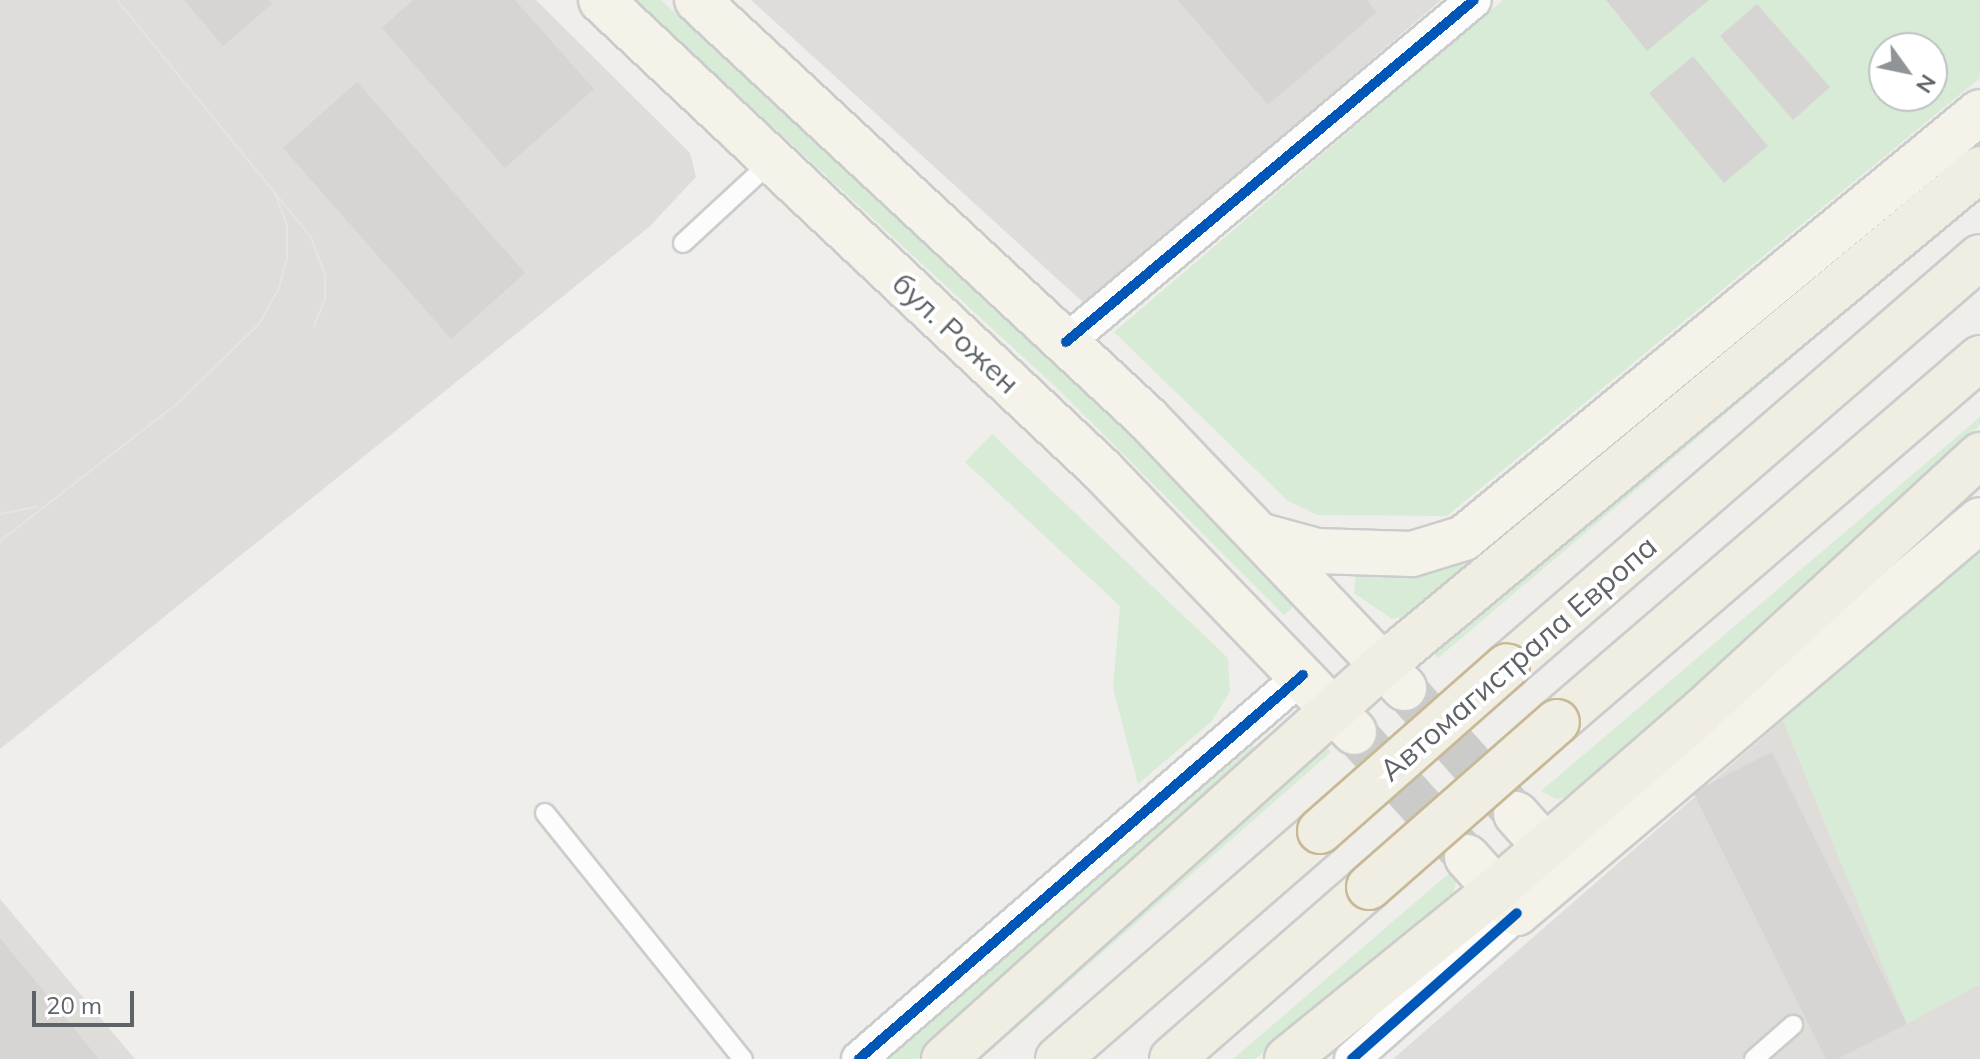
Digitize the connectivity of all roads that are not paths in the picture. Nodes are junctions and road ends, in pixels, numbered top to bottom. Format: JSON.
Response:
{"nodes":[{"id":1,"x":601,"y":0,"type":"edge"},
{"id":2,"x":697,"y":0,"type":"edge"},
{"id":3,"x":1474,"y":0,"type":"edge"},
{"id":4,"x":1980,"y":112,"type":"edge"},
{"id":5,"x":772,"y":161,"type":"junction"},
{"id":6,"x":1980,"y":169,"type":"edge"},
{"id":7,"x":683,"y":243,"type":"dead end"},
{"id":8,"x":1980,"y":257,"type":"edge"},
{"id":9,"x":1066,"y":342,"type":"junction"},
{"id":10,"x":1980,"y":358,"type":"edge"},
{"id":11,"x":1980,"y":455,"type":"edge"},
{"id":12,"x":1980,"y":520,"type":"edge"},
{"id":13,"x":1262,"y":536,"type":"junction"},
{"id":14,"x":1352,"y":631,"type":"junction"},
{"id":15,"x":1303,"y":675,"type":"junction"},
{"id":16,"x":1393,"y":677,"type":"junction"},
{"id":17,"x":1343,"y":720,"type":"junction"},
{"id":18,"x":545,"y":813,"type":"dead end"},
{"id":19,"x":1516,"y":814,"type":"tunnel mouth"},
{"id":20,"x":1467,"y":857,"type":"tunnel mouth"},
{"id":21,"x":1555,"y":858,"type":"junction"},
{"id":22,"x":1506,"y":901,"type":"junction"},
{"id":23,"x":1793,"y":1025,"type":"dead end"},
{"id":24,"x":743,"y":1059,"type":"edge"},
{"id":25,"x":859,"y":1059,"type":"edge"},
{"id":26,"x":944,"y":1059,"type":"edge"},
{"id":27,"x":1058,"y":1059,"type":"edge"},
{"id":28,"x":1172,"y":1059,"type":"edge"},
{"id":29,"x":1287,"y":1059,"type":"edge"},
{"id":30,"x":1352,"y":1059,"type":"edge"},
{"id":31,"x":1754,"y":1059,"type":"edge"}],
"edges":[{"from":1,"to":5,"type":"main road","name":"бул. Рожен"},
{"from":2,"to":9,"type":"main road"},
{"from":3,"to":9,"type":"street"},
{"from":4,"to":13,"type":"main road"},
{"from":5,"to":7,"type":"lane"},
{"from":5,"to":15,"type":"main road","name":"бул. Рожен"},
{"from":6,"to":16,"type":"highway"},
{"from":8,"to":27,"type":"highway","name":"Автомагистрала Европа","bridge":true},
{"from":9,"to":13,"type":"main road"},
{"from":10,"to":28,"type":"highway","bridge":true},
{"from":11,"to":21,"type":"highway"},
{"from":12,"to":21,"type":"main road"},
{"from":13,"to":14,"type":"main road"},
{"from":14,"to":15,"type":"main road"},
{"from":14,"to":16,"type":"main road"},
{"from":15,"to":17,"type":"main road","name":"бул. Рожен"},
{"from":15,"to":25,"type":"street"},
{"from":16,"to":17,"type":"highway"},
{"from":17,"to":26,"type":"highway"},
{"from":18,"to":24,"type":"lane"},
{"from":19,"to":21,"type":"main road"},
{"from":20,"to":22,"type":"main road"},
{"from":21,"to":22,"type":"highway"},
{"from":22,"to":29,"type":"highway"},
{"from":22,"to":30,"type":"street"},
{"from":23,"to":31,"type":"lane"}]}
